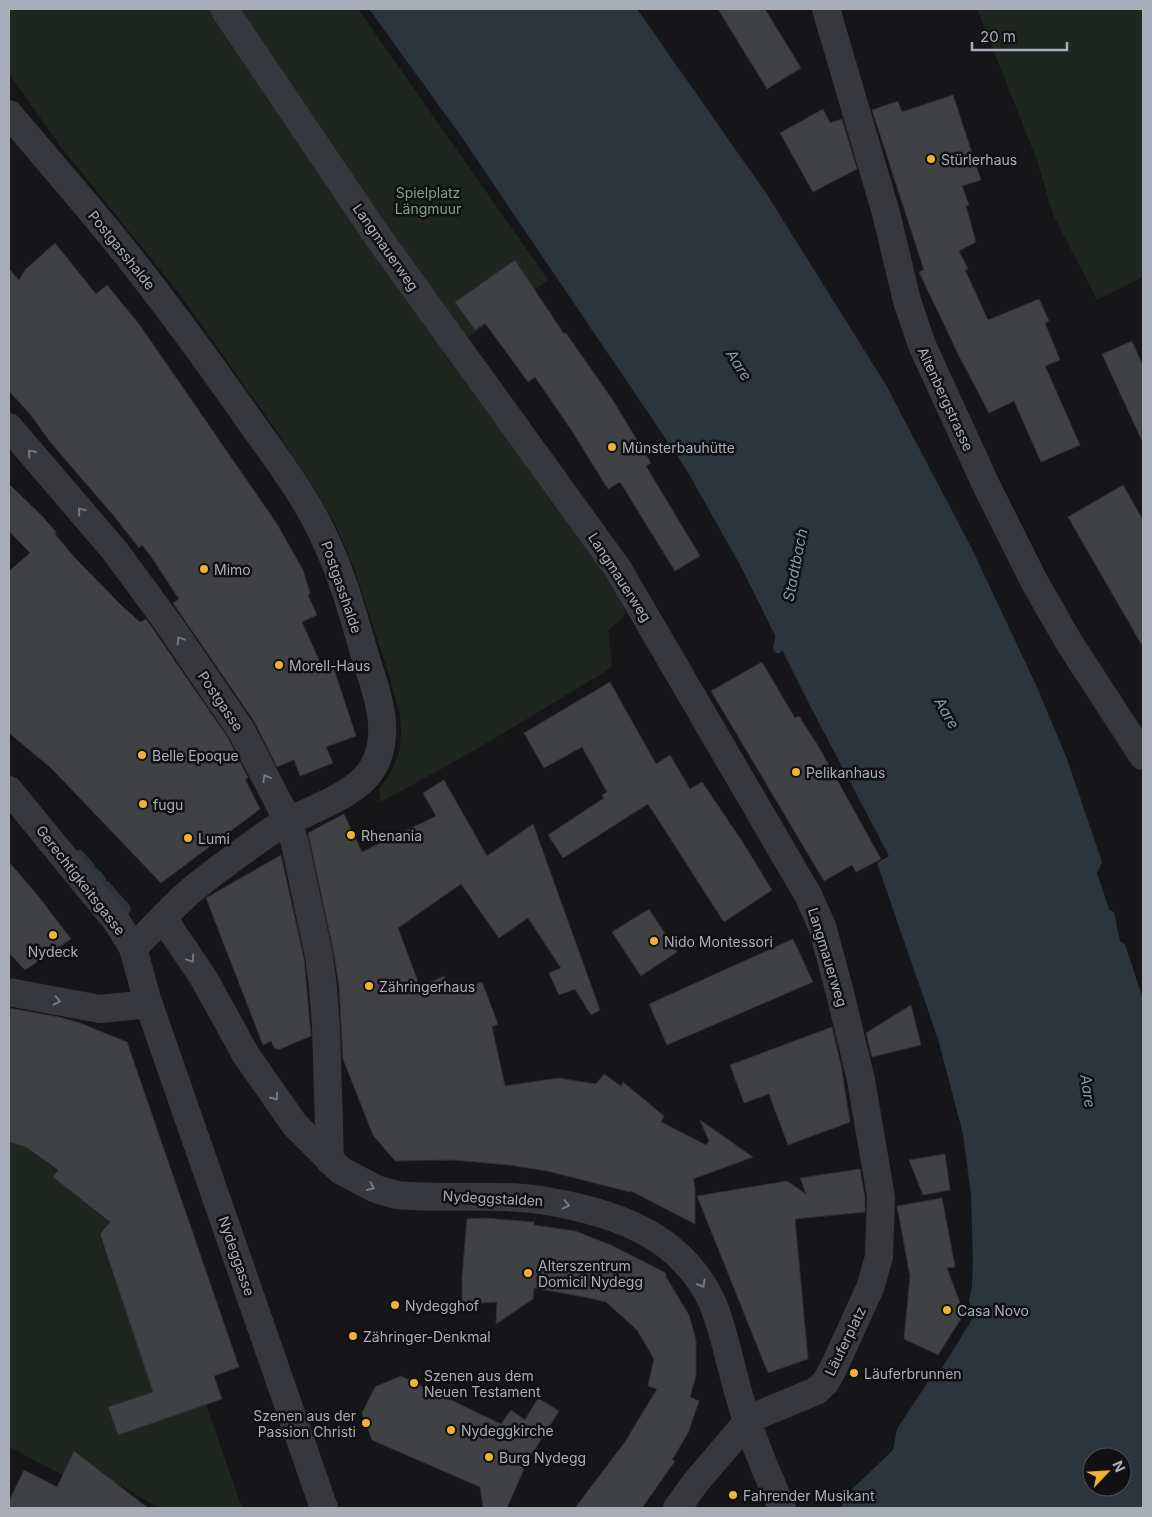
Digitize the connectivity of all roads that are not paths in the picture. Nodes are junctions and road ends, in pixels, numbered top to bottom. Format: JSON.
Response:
{"nodes":[{"id":1,"x":224,"y":9,"type":"edge"},
{"id":2,"x":826,"y":9,"type":"edge"},
{"id":3,"x":9,"y":114,"type":"edge"},
{"id":4,"x":9,"y":427,"type":"edge"},
{"id":5,"x":1143,"y":756,"type":"edge"},
{"id":6,"x":9,"y":790,"type":"edge"},
{"id":7,"x":288,"y":821,"type":"junction"},
{"id":8,"x":163,"y":918,"type":"junction"},
{"id":9,"x":133,"y":948,"type":"junction"},
{"id":10,"x":9,"y":992,"type":"edge"},
{"id":11,"x":149,"y":1004,"type":"junction"},
{"id":12,"x":330,"y":1161,"type":"junction"},
{"id":13,"x":882,"y":1210,"type":"joint"},
{"id":14,"x":747,"y":1422,"type":"junction"},
{"id":15,"x":324,"y":1508,"type":"edge"},
{"id":16,"x":677,"y":1508,"type":"edge"},
{"id":17,"x":782,"y":1508,"type":"edge"}],
"edges":[{"from":1,"to":13,"type":"street","name":"Langmauerweg"},
{"from":2,"to":5,"type":"street","name":"Altenbergstrasse"},
{"from":3,"to":7,"type":"street","name":"Postgasshalde"},
{"from":7,"to":4,"type":"street","name":"Postgasse","one_way":true},
{"from":6,"to":9,"type":"street","name":"Gerechtigkeitsgasse"},
{"from":7,"to":8,"type":"street","name":"Postgasshalde"},
{"from":7,"to":12,"type":"street","name":"Postgasse"},
{"from":8,"to":9,"type":"street","name":"Postgasshalde"},
{"from":8,"to":12,"type":"street","name":"Nydeggstalden","one_way":true},
{"from":9,"to":11,"type":"street","name":"Gerechtigkeitsgasse"},
{"from":10,"to":11,"type":"street","one_way":true},
{"from":11,"to":15,"type":"street","name":"Nydeggasse"},
{"from":12,"to":14,"type":"street","name":"Nydeggstalden","one_way":true},
{"from":13,"to":14,"type":"street","name":"Läuferplatz"},
{"from":14,"to":16,"type":"street"},
{"from":14,"to":17,"type":"street"}]}
